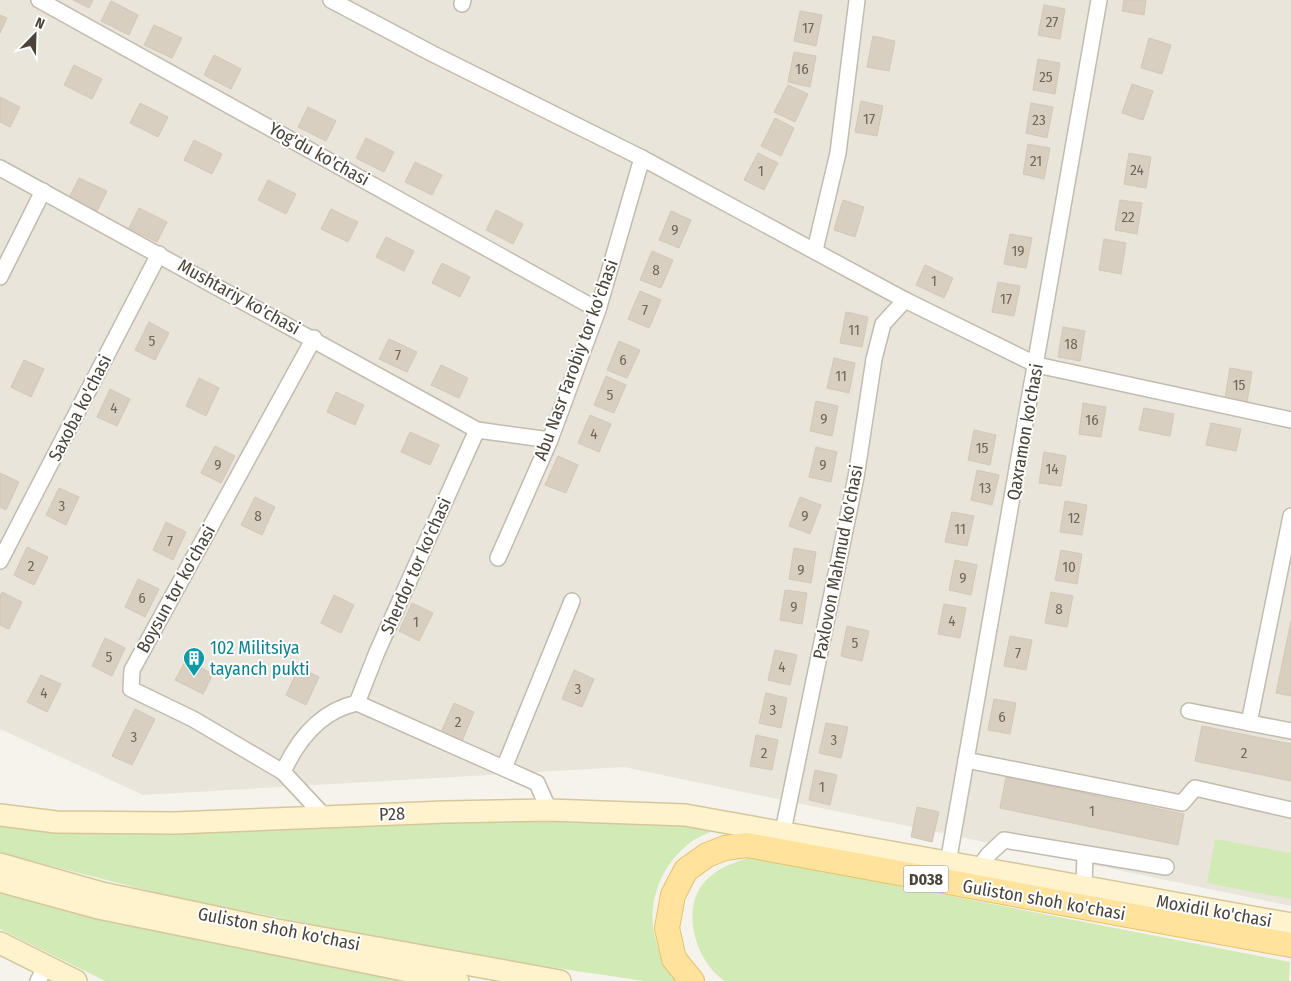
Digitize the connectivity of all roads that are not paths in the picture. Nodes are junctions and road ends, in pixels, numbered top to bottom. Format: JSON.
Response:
{"nodes":[{"id":1,"x":39,"y":0,"type":"edge"},
{"id":2,"x":331,"y":0,"type":"edge"},
{"id":3,"x":857,"y":0,"type":"edge"},
{"id":4,"x":1099,"y":0,"type":"edge"},
{"id":5,"x":642,"y":158,"type":"junction"},
{"id":6,"x":0,"y":168,"type":"edge"},
{"id":7,"x":43,"y":191,"type":"junction"},
{"id":8,"x":815,"y":250,"type":"junction"},
{"id":9,"x":159,"y":254,"type":"junction"},
{"id":10,"x":0,"y":277,"type":"edge"},
{"id":11,"x":905,"y":300,"type":"junction"},
{"id":12,"x":598,"y":310,"type":"junction"},
{"id":13,"x":314,"y":338,"type":"junction"},
{"id":14,"x":1037,"y":365,"type":"junction"},
{"id":15,"x":1291,"y":420,"type":"edge"},
{"id":16,"x":477,"y":430,"type":"junction"},
{"id":17,"x":550,"y":440,"type":"junction"},
{"id":18,"x":1291,"y":516,"type":"edge"},
{"id":19,"x":1287,"y":554,"type":"edge"},
{"id":20,"x":498,"y":558,"type":"dead end"},
{"id":21,"x":0,"y":561,"type":"edge"},
{"id":22,"x":572,"y":601,"type":"dead end"},
{"id":23,"x":357,"y":703,"type":"junction"},
{"id":24,"x":1189,"y":711,"type":"dead end"},
{"id":25,"x":1249,"y":723,"type":"junction"},
{"id":26,"x":1291,"y":731,"type":"edge"},
{"id":27,"x":966,"y":760,"type":"junction"},
{"id":28,"x":504,"y":768,"type":"junction"},
{"id":29,"x":283,"y":772,"type":"junction"},
{"id":30,"x":549,"y":810,"type":"junction"},
{"id":31,"x":1291,"y":810,"type":"edge"},
{"id":32,"x":0,"y":815,"type":"edge"},
{"id":33,"x":325,"y":817,"type":"junction"},
{"id":34,"x":783,"y":831,"type":"junction"},
{"id":35,"x":1085,"y":854,"type":"junction"},
{"id":36,"x":948,"y":863,"type":"junction"},
{"id":37,"x":0,"y":864,"type":"edge"},
{"id":38,"x":1166,"y":867,"type":"dead end"},
{"id":39,"x":979,"y":868,"type":"junction"},
{"id":40,"x":0,"y":881,"type":"edge"},
{"id":41,"x":1084,"y":887,"type":"junction"},
{"id":42,"x":1291,"y":924,"type":"edge"},
{"id":43,"x":0,"y":944,"type":"edge"},
{"id":44,"x":1291,"y":946,"type":"edge"},
{"id":45,"x":42,"y":974,"type":"edge"},
{"id":46,"x":76,"y":981,"type":"edge"},
{"id":47,"x":458,"y":981,"type":"edge"},
{"id":48,"x":560,"y":981,"type":"edge"},
{"id":49,"x":692,"y":981,"type":"edge"}],
"edges":[{"from":1,"to":12,"type":"street","name":"Yog'du ko'chasi"},
{"from":2,"to":5,"type":"street"},
{"from":3,"to":8,"type":"street"},
{"from":4,"to":14,"type":"street","name":"Qaxramon ko'chasi"},
{"from":5,"to":8,"type":"street"},
{"from":5,"to":12,"type":"street","name":"Abu Nasr Farobiy tor ko'chasi"},
{"from":6,"to":7,"type":"street","name":"Mushtariy ko'chasi"},
{"from":7,"to":9,"type":"street","name":"Mushtariy ko'chasi"},
{"from":7,"to":10,"type":"street"},
{"from":8,"to":11,"type":"street"},
{"from":9,"to":13,"type":"street","name":"Mushtariy ko'chasi"},
{"from":9,"to":21,"type":"street","name":"Saxoba ko'chasi"},
{"from":11,"to":14,"type":"street"},
{"from":11,"to":34,"type":"street","name":"Paxlovon Mahmud ko'chasi"},
{"from":12,"to":17,"type":"street","name":"Abu Nasr Farobiy tor ko'chasi"},
{"from":13,"to":16,"type":"street","name":"Mushtariy ko'chasi"},
{"from":13,"to":29,"type":"street","name":"Boysun tor ko'chasi"},
{"from":14,"to":15,"type":"street"},
{"from":14,"to":27,"type":"street","name":"Qaxramon ko'chasi"},
{"from":16,"to":17,"type":"street"},
{"from":16,"to":23,"type":"street","name":"Sherdor tor ko'chasi"},
{"from":17,"to":20,"type":"street","name":"Abu Nasr Farobiy tor ko'chasi"},
{"from":18,"to":19,"type":"street"},
{"from":19,"to":25,"type":"street"},
{"from":22,"to":28,"type":"street"},
{"from":23,"to":28,"type":"street"},
{"from":23,"to":29,"type":"street"},
{"from":24,"to":25,"type":"street"},
{"from":25,"to":26,"type":"street"},
{"from":27,"to":31,"type":"street"},
{"from":27,"to":36,"type":"street","name":"Qaxramon ko'chasi"},
{"from":28,"to":30,"type":"street"},
{"from":29,"to":33,"type":"street"},
{"from":30,"to":33,"type":"main road","name":"Р28","number":"D038"},
{"from":30,"to":34,"type":"main road","name":"Р28","number":"D038"},
{"from":32,"to":33,"type":"main road","name":"Р28","number":"D038"},
{"from":34,"to":36,"type":"main road","name":"Moxidil ko'chasi","number":"D038"},
{"from":35,"to":38,"type":"street"},
{"from":35,"to":39,"type":"street"},
{"from":35,"to":41,"type":"street"},
{"from":36,"to":39,"type":"main road","name":"Moxidil ko'chasi","number":"D038"},
{"from":37,"to":48,"type":"main road","name":"Guliston shoh ko'chasi"},
{"from":39,"to":41,"type":"main road","name":"Moxidil ko'chasi","number":"D038"},
{"from":40,"to":47,"type":"main road","name":"Guliston shoh ko'chasi"},
{"from":41,"to":42,"type":"main road","name":"Moxidil ko'chasi","number":"D038"},
{"from":43,"to":45,"type":"main road"},
{"from":44,"to":49,"type":"main road","name":"Guliston shoh ko'chasi","number":"D038"},
{"from":45,"to":46,"type":"main road"}]}
